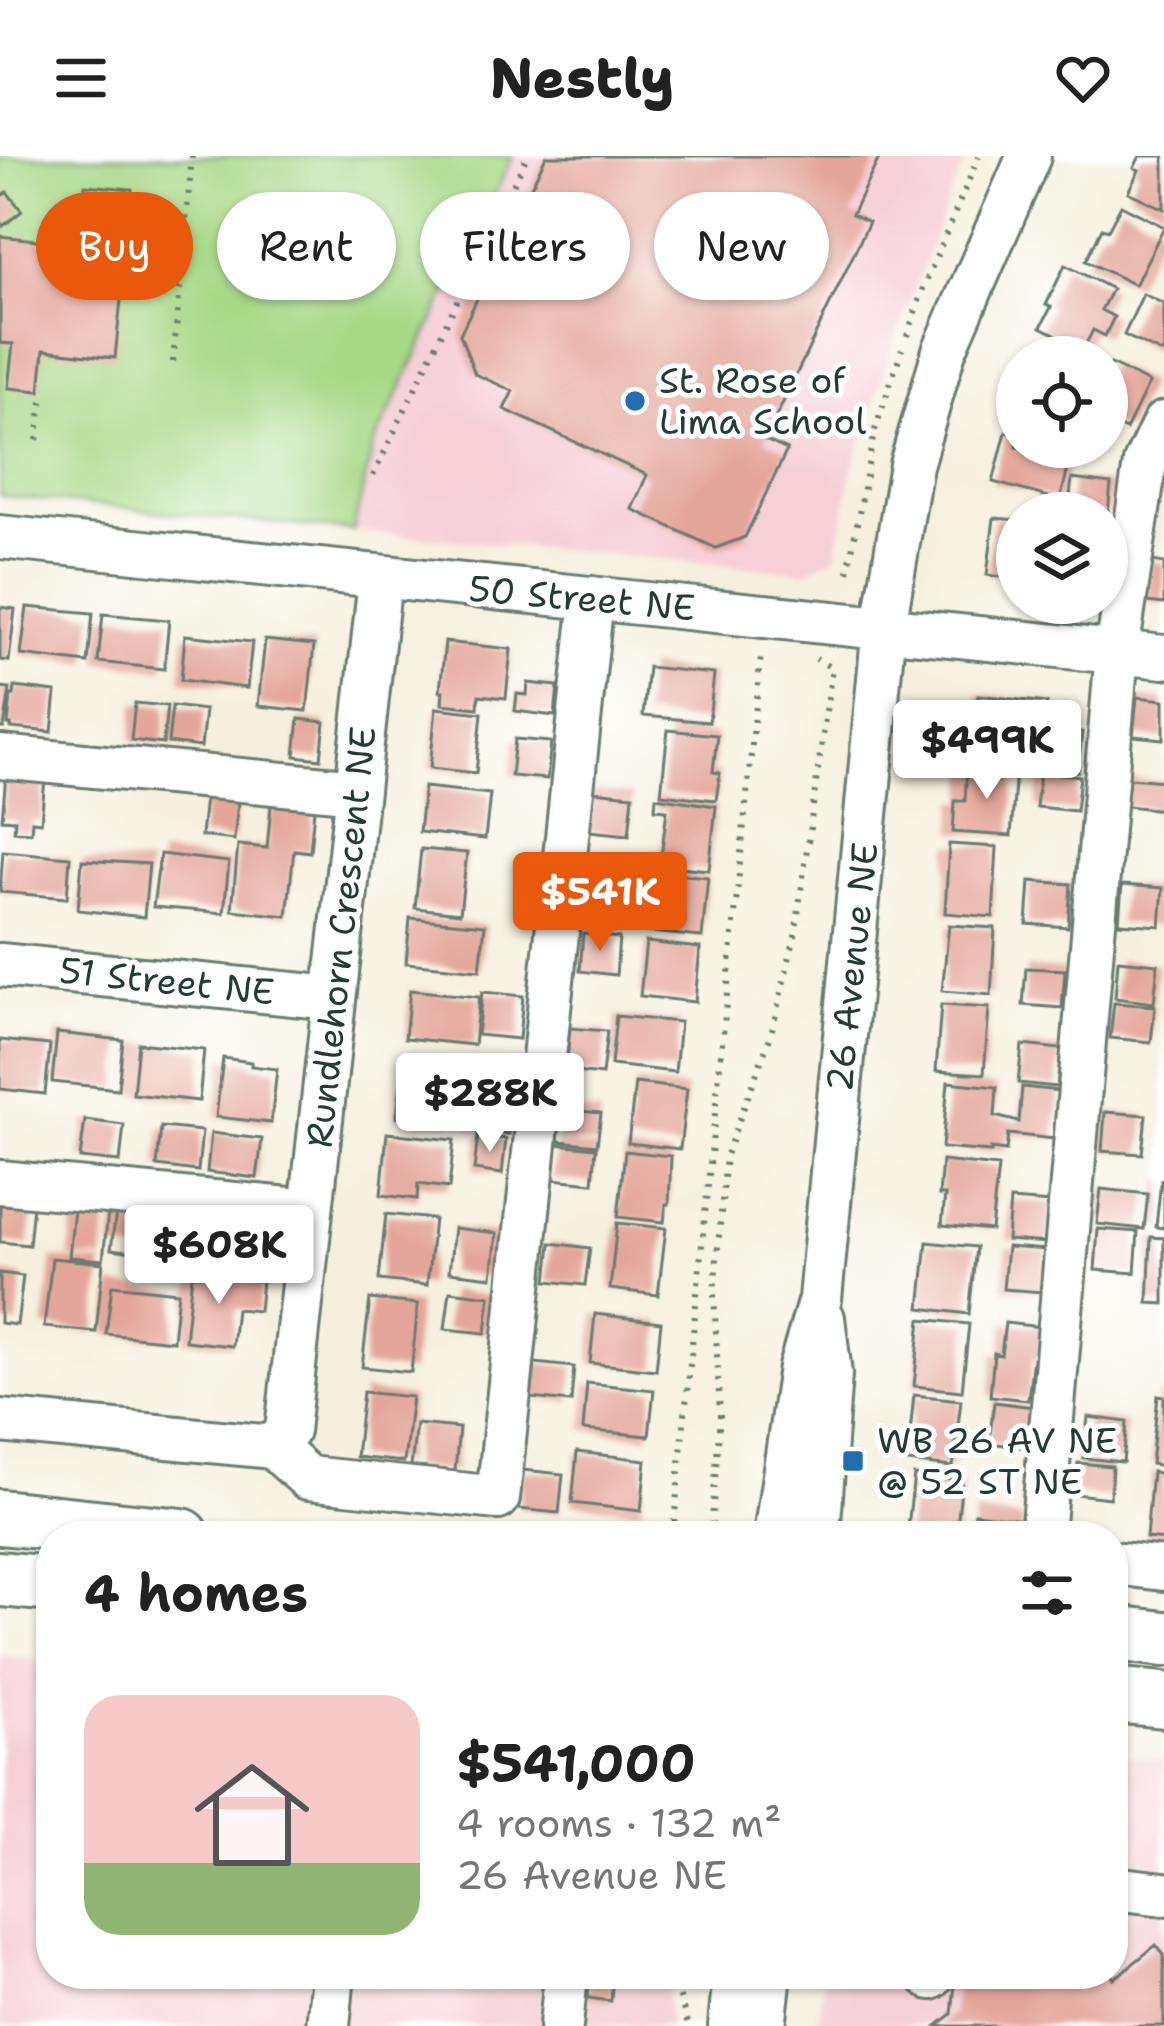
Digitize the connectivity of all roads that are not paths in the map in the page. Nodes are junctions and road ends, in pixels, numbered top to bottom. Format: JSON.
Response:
{"nodes":[{"id":1,"x":1030,"y":156,"type":"edge"},
{"id":2,"x":1164,"y":423,"type":"edge"},
{"id":3,"x":0,"y":537,"type":"edge"},
{"id":4,"x":380,"y":579,"type":"junction"},
{"id":5,"x":592,"y":598,"type":"junction"},
{"id":6,"x":884,"y":626,"type":"junction"},
{"id":7,"x":1117,"y":652,"type":"junction"},
{"id":8,"x":1164,"y":657,"type":"edge"},
{"id":9,"x":0,"y":757,"type":"edge"},
{"id":10,"x":357,"y":791,"type":"junction"},
{"id":11,"x":0,"y":965,"type":"edge"},
{"id":12,"x":334,"y":998,"type":"junction"},
{"id":13,"x":0,"y":1182,"type":"edge"},
{"id":14,"x":311,"y":1211,"type":"junction"},
{"id":15,"x":820,"y":1299,"type":"junction"},
{"id":16,"x":0,"y":1420,"type":"edge"},
{"id":17,"x":273,"y":1447,"type":"junction"},
{"id":18,"x":0,"y":1517,"type":"edge"},
{"id":19,"x":38,"y":1521,"type":"edge"},
{"id":20,"x":777,"y":1521,"type":"edge"},
{"id":21,"x":819,"y":1521,"type":"edge"},
{"id":22,"x":1043,"y":1521,"type":"edge"},
{"id":23,"x":1128,"y":1565,"type":"edge"},
{"id":24,"x":1164,"y":1569,"type":"edge"},
{"id":25,"x":0,"y":1579,"type":"edge"},
{"id":26,"x":36,"y":1583,"type":"edge"},
{"id":27,"x":1128,"y":1635,"type":"edge"},
{"id":28,"x":1164,"y":1639,"type":"edge"},
{"id":29,"x":1128,"y":1696,"type":"edge"},
{"id":30,"x":1164,"y":1700,"type":"edge"},
{"id":31,"x":1128,"y":1890,"type":"edge"},
{"id":32,"x":1164,"y":1894,"type":"edge"},
{"id":33,"x":332,"y":1989,"type":"edge"},
{"id":34,"x":565,"y":1989,"type":"edge"},
{"id":35,"x":734,"y":1989,"type":"edge"},
{"id":36,"x":768,"y":1989,"type":"edge"},
{"id":37,"x":328,"y":2026,"type":"edge"},
{"id":38,"x":561,"y":2026,"type":"edge"},
{"id":39,"x":730,"y":2026,"type":"edge"},
{"id":40,"x":764,"y":2026,"type":"edge"}],
"edges":[{"from":1,"to":6,"type":"street","name":"26 Avenue NE"},
{"from":2,"to":7,"type":"street"},
{"from":3,"to":4,"type":"street","name":"50 Street NE"},
{"from":4,"to":5,"type":"street","name":"50 Street NE"},
{"from":4,"to":10,"type":"street","name":"Rundlehorn Crescent NE"},
{"from":5,"to":6,"type":"street","name":"50 Street NE"},
{"from":5,"to":17,"type":"street"},
{"from":6,"to":7,"type":"street","name":"50 Street NE"},
{"from":6,"to":15,"type":"street","name":"26 Avenue NE"},
{"from":7,"to":8,"type":"street","name":"50 Street NE"},
{"from":7,"to":22,"type":"street"},
{"from":9,"to":10,"type":"street"},
{"from":10,"to":12,"type":"street","name":"Rundlehorn Crescent NE"},
{"from":11,"to":12,"type":"street","name":"51 Street NE"},
{"from":12,"to":14,"type":"street","name":"Rundlehorn Crescent NE"},
{"from":13,"to":14,"type":"street"},
{"from":14,"to":17,"type":"street","name":"Rundlehorn Crescent NE"},
{"from":15,"to":20,"type":"street","name":"26 Avenue NE"},
{"from":15,"to":21,"type":"street","name":"26 Avenue NE"},
{"from":16,"to":17,"type":"street"},
{"from":18,"to":19,"type":"main road"},
{"from":23,"to":24,"type":"street"},
{"from":25,"to":26,"type":"main road"},
{"from":27,"to":28,"type":"main road"},
{"from":29,"to":30,"type":"main road"},
{"from":31,"to":32,"type":"street"},
{"from":33,"to":37,"type":"street"},
{"from":34,"to":38,"type":"street"},
{"from":35,"to":39,"type":"street"},
{"from":36,"to":40,"type":"street"}]}
